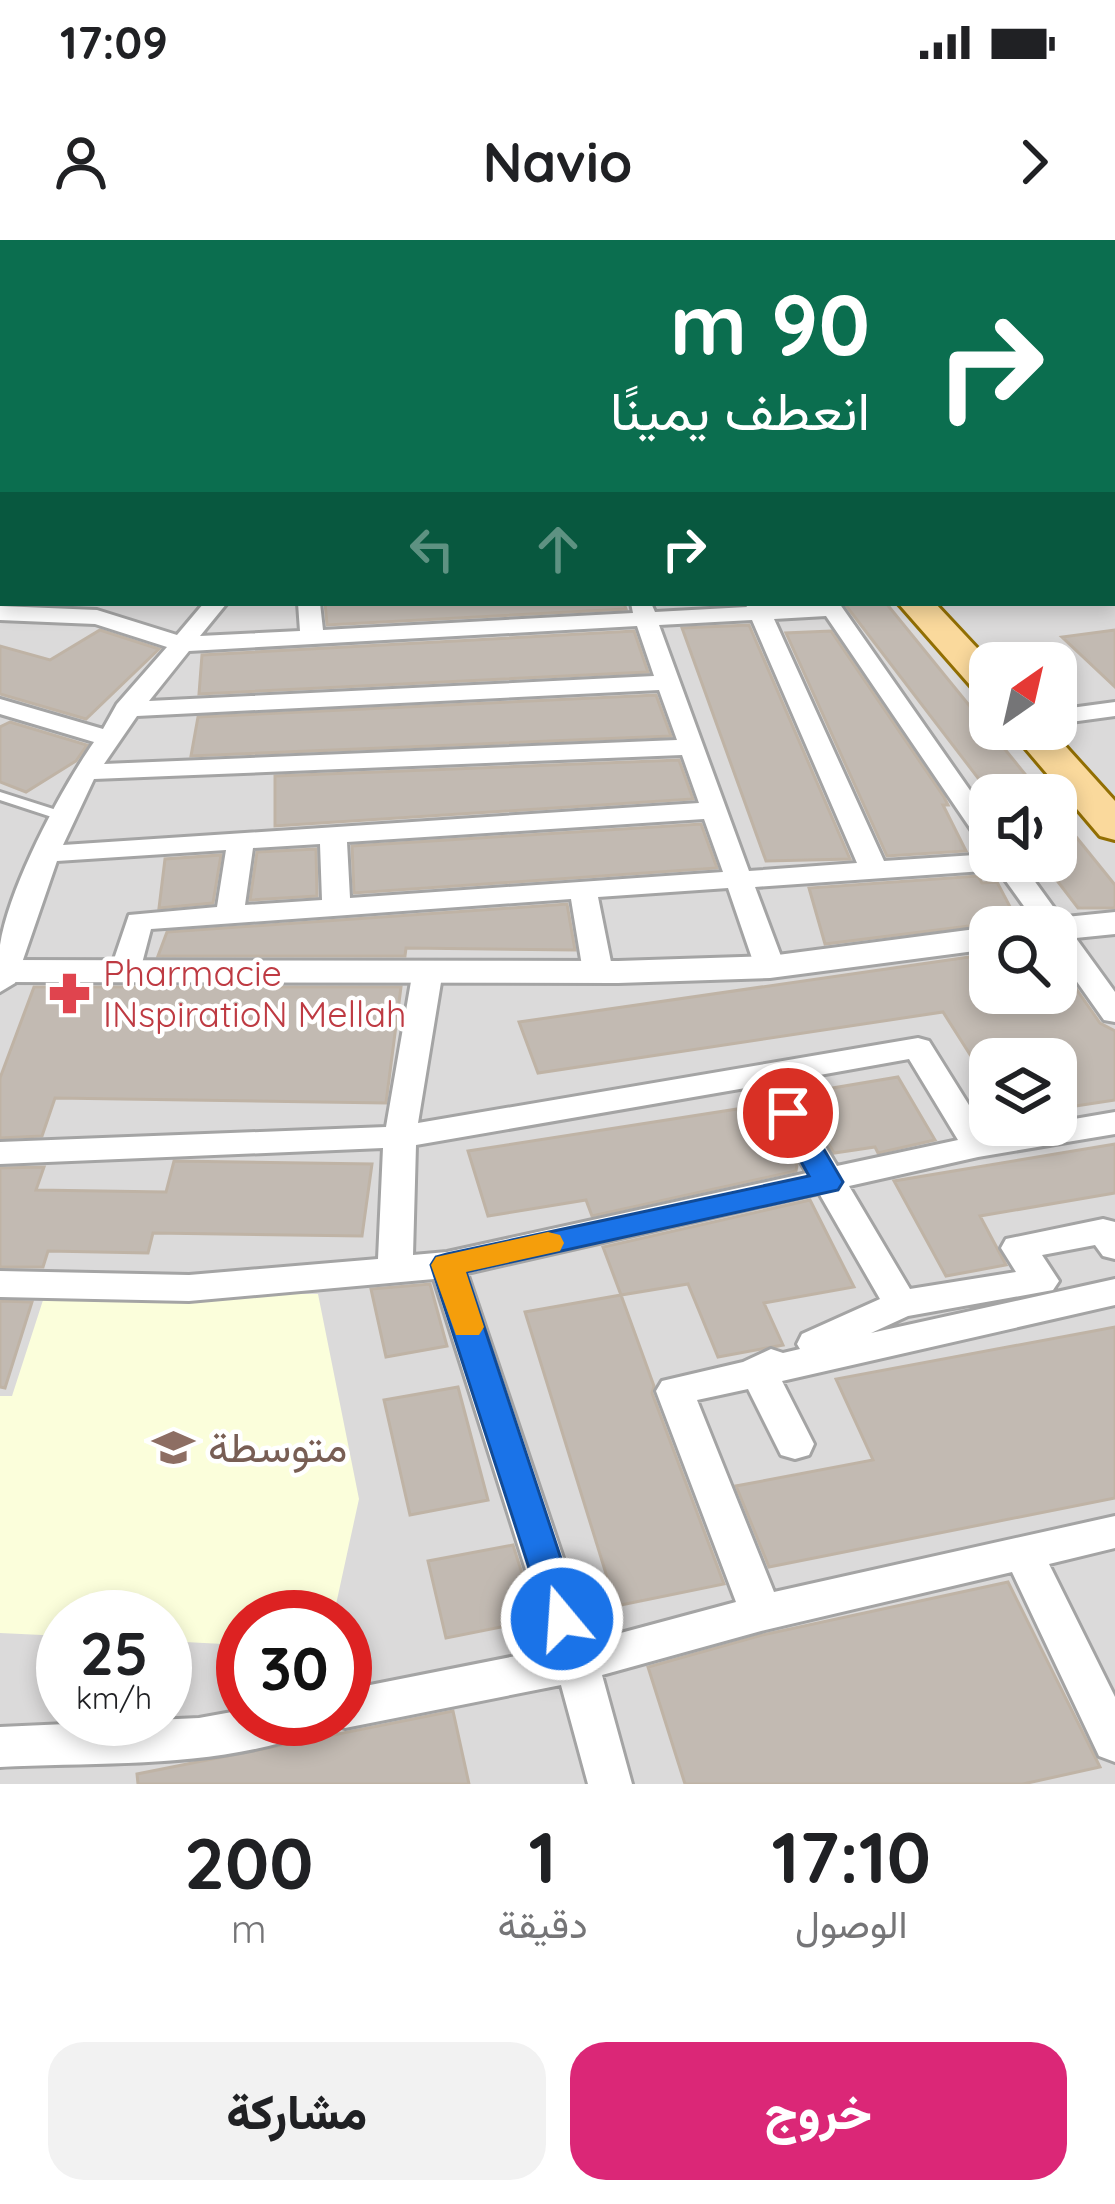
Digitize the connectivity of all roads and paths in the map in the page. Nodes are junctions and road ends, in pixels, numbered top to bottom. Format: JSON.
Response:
{"nodes":[{"id":1,"x":214,"y":606,"type":"edge"},
{"id":2,"x":309,"y":606,"type":"edge"},
{"id":3,"x":418,"y":606,"type":"edge"},
{"id":4,"x":830,"y":606,"type":"edge"},
{"id":5,"x":3,"y":608,"type":"edge"},
{"id":6,"x":759,"y":609,"type":"edge"},
{"id":7,"x":644,"y":611,"type":"edge"},
{"id":8,"x":937,"y":611,"type":"edge"},
{"id":9,"x":532,"y":613,"type":"edge"},
{"id":10,"x":422,"y":632,"type":"junction"},
{"id":11,"x":312,"y":638,"type":"junction"},
{"id":12,"x":975,"y":642,"type":"edge"},
{"id":13,"x":182,"y":644,"type":"junction"},
{"id":14,"x":969,"y":656,"type":"edge"},
{"id":15,"x":669,"y":682,"type":"junction"},
{"id":16,"x":1115,"y":695,"type":"edge"},
{"id":17,"x":1077,"y":699,"type":"edge"},
{"id":18,"x":0,"y":706,"type":"edge"},
{"id":19,"x":126,"y":709,"type":"junction"},
{"id":20,"x":1115,"y":709,"type":"edge"},
{"id":21,"x":1077,"y":716,"type":"edge"},
{"id":22,"x":110,"y":739,"type":"junction"},
{"id":23,"x":1077,"y":742,"type":"edge"},
{"id":24,"x":692,"y":747,"type":"junction"},
{"id":25,"x":1047,"y":750,"type":"edge"},
{"id":26,"x":86,"y":772,"type":"junction"},
{"id":27,"x":1115,"y":783,"type":"edge"},
{"id":28,"x":0,"y":796,"type":"edge"},
{"id":29,"x":969,"y":808,"type":"edge"},
{"id":30,"x":715,"y":810,"type":"junction"},
{"id":31,"x":64,"y":817,"type":"junction"},
{"id":32,"x":1115,"y":827,"type":"edge"},
{"id":33,"x":333,"y":836,"type":"junction"},
{"id":34,"x":241,"y":840,"type":"junction"},
{"id":35,"x":45,"y":854,"type":"junction"},
{"id":36,"x":969,"y":864,"type":"edge"},
{"id":37,"x":874,"y":871,"type":"junction"},
{"id":38,"x":741,"y":883,"type":"junction"},
{"id":39,"x":583,"y":889,"type":"junction"},
{"id":40,"x":336,"y":907,"type":"junction"},
{"id":41,"x":230,"y":915,"type":"junction"},
{"id":42,"x":1115,"y":923,"type":"edge"},
{"id":43,"x":1077,"y":927,"type":"edge"},
{"id":44,"x":969,"y":941,"type":"edge"},
{"id":45,"x":1077,"y":960,"type":"edge"},
{"id":46,"x":770,"y":967,"type":"junction"},
{"id":47,"x":428,"y":970,"type":"junction"},
{"id":48,"x":125,"y":971,"type":"junction"},
{"id":49,"x":598,"y":972,"type":"junction"},
{"id":50,"x":2,"y":975,"type":"edge"},
{"id":51,"x":1115,"y":1013,"type":"edge"},
{"id":52,"x":766,"y":1074,"type":"junction"},
{"id":53,"x":1115,"y":1123,"type":"edge"},
{"id":54,"x":1077,"y":1129,"type":"edge"},
{"id":55,"x":969,"y":1131,"type":"edge"},
{"id":56,"x":400,"y":1136,"type":"junction"},
{"id":57,"x":978,"y":1146,"type":"edge"},
{"id":58,"x":0,"y":1153,"type":"edge"},
{"id":59,"x":828,"y":1182,"type":"junction"},
{"id":60,"x":1115,"y":1247,"type":"edge"},
{"id":61,"x":447,"y":1265,"type":"junction"},
{"id":62,"x":394,"y":1271,"type":"junction"},
{"id":63,"x":0,"y":1284,"type":"edge"},
{"id":64,"x":1115,"y":1292,"type":"edge"},
{"id":65,"x":901,"y":1304,"type":"junction"},
{"id":66,"x":758,"y":1369,"type":"junction"},
{"id":67,"x":795,"y":1444,"type":"dead end"},
{"id":68,"x":1115,"y":1532,"type":"edge"},
{"id":69,"x":1022,"y":1551,"type":"junction"},
{"id":70,"x":761,"y":1612,"type":"junction"},
{"id":71,"x":577,"y":1663,"type":"junction"},
{"id":72,"x":372,"y":1704,"type":"edge"},
{"id":73,"x":216,"y":1735,"type":"edge"},
{"id":74,"x":1115,"y":1742,"type":"edge"},
{"id":75,"x":0,"y":1748,"type":"edge"},
{"id":76,"x":610,"y":1784,"type":"edge"}],
"edges":[{"from":1,"to":13,"type":"street"},
{"from":2,"to":11,"type":"street"},
{"from":3,"to":10,"type":"street"},
{"from":4,"to":6,"type":"street"},
{"from":4,"to":29,"type":"street"},
{"from":5,"to":13,"type":"street"},
{"from":6,"to":7,"type":"street"},
{"from":6,"to":37,"type":"street"},
{"from":7,"to":9,"type":"street"},
{"from":7,"to":15,"type":"street"},
{"from":8,"to":12,"type":"main road"},
{"from":8,"to":14,"type":"main road"},
{"from":9,"to":10,"type":"street"},
{"from":10,"to":11,"type":"street"},
{"from":11,"to":13,"type":"street"},
{"from":13,"to":19,"type":"street"},
{"from":15,"to":19,"type":"street"},
{"from":15,"to":24,"type":"street"},
{"from":16,"to":17,"type":"street"},
{"from":18,"to":22,"type":"street"},
{"from":19,"to":22,"type":"street"},
{"from":20,"to":21,"type":"street"},
{"from":22,"to":26,"type":"street"},
{"from":23,"to":27,"type":"main road"},
{"from":24,"to":26,"type":"street"},
{"from":24,"to":30,"type":"street"},
{"from":25,"to":32,"type":"main road"},
{"from":26,"to":31,"type":"street"},
{"from":28,"to":31,"type":"lane"},
{"from":30,"to":33,"type":"street"},
{"from":30,"to":38,"type":"street"},
{"from":31,"to":35,"type":"street"},
{"from":33,"to":34,"type":"street"},
{"from":33,"to":40,"type":"street"},
{"from":34,"to":35,"type":"street"},
{"from":34,"to":41,"type":"street"},
{"from":35,"to":50,"type":"street"},
{"from":36,"to":37,"type":"street"},
{"from":37,"to":38,"type":"street"},
{"from":38,"to":39,"type":"street"},
{"from":38,"to":46,"type":"street"},
{"from":39,"to":40,"type":"street"},
{"from":39,"to":49,"type":"street"},
{"from":40,"to":41,"type":"street"},
{"from":41,"to":48,"type":"street"},
{"from":42,"to":43,"type":"street"},
{"from":44,"to":46,"type":"street"},
{"from":45,"to":51,"type":"street"},
{"from":46,"to":49,"type":"street"},
{"from":47,"to":48,"type":"street"},
{"from":47,"to":49,"type":"street"},
{"from":47,"to":56,"type":"street"},
{"from":48,"to":50,"type":"street"},
{"from":52,"to":55,"type":"street"},
{"from":52,"to":56,"type":"street"},
{"from":52,"to":59,"type":"street"},
{"from":53,"to":54,"type":"street"},
{"from":56,"to":58,"type":"street"},
{"from":56,"to":62,"type":"street"},
{"from":57,"to":59,"type":"street"},
{"from":59,"to":61,"type":"street"},
{"from":59,"to":65,"type":"street"},
{"from":60,"to":65,"type":"street"},
{"from":61,"to":62,"type":"street"},
{"from":61,"to":71,"type":"street"},
{"from":62,"to":63,"type":"street"},
{"from":64,"to":66,"type":"street"},
{"from":65,"to":66,"type":"street"},
{"from":66,"to":67,"type":"street"},
{"from":66,"to":70,"type":"street"},
{"from":68,"to":69,"type":"street"},
{"from":69,"to":70,"type":"street"},
{"from":69,"to":74,"type":"street"},
{"from":70,"to":71,"type":"street"},
{"from":71,"to":72,"type":"street"},
{"from":71,"to":76,"type":"street"},
{"from":73,"to":75,"type":"street"}]}
